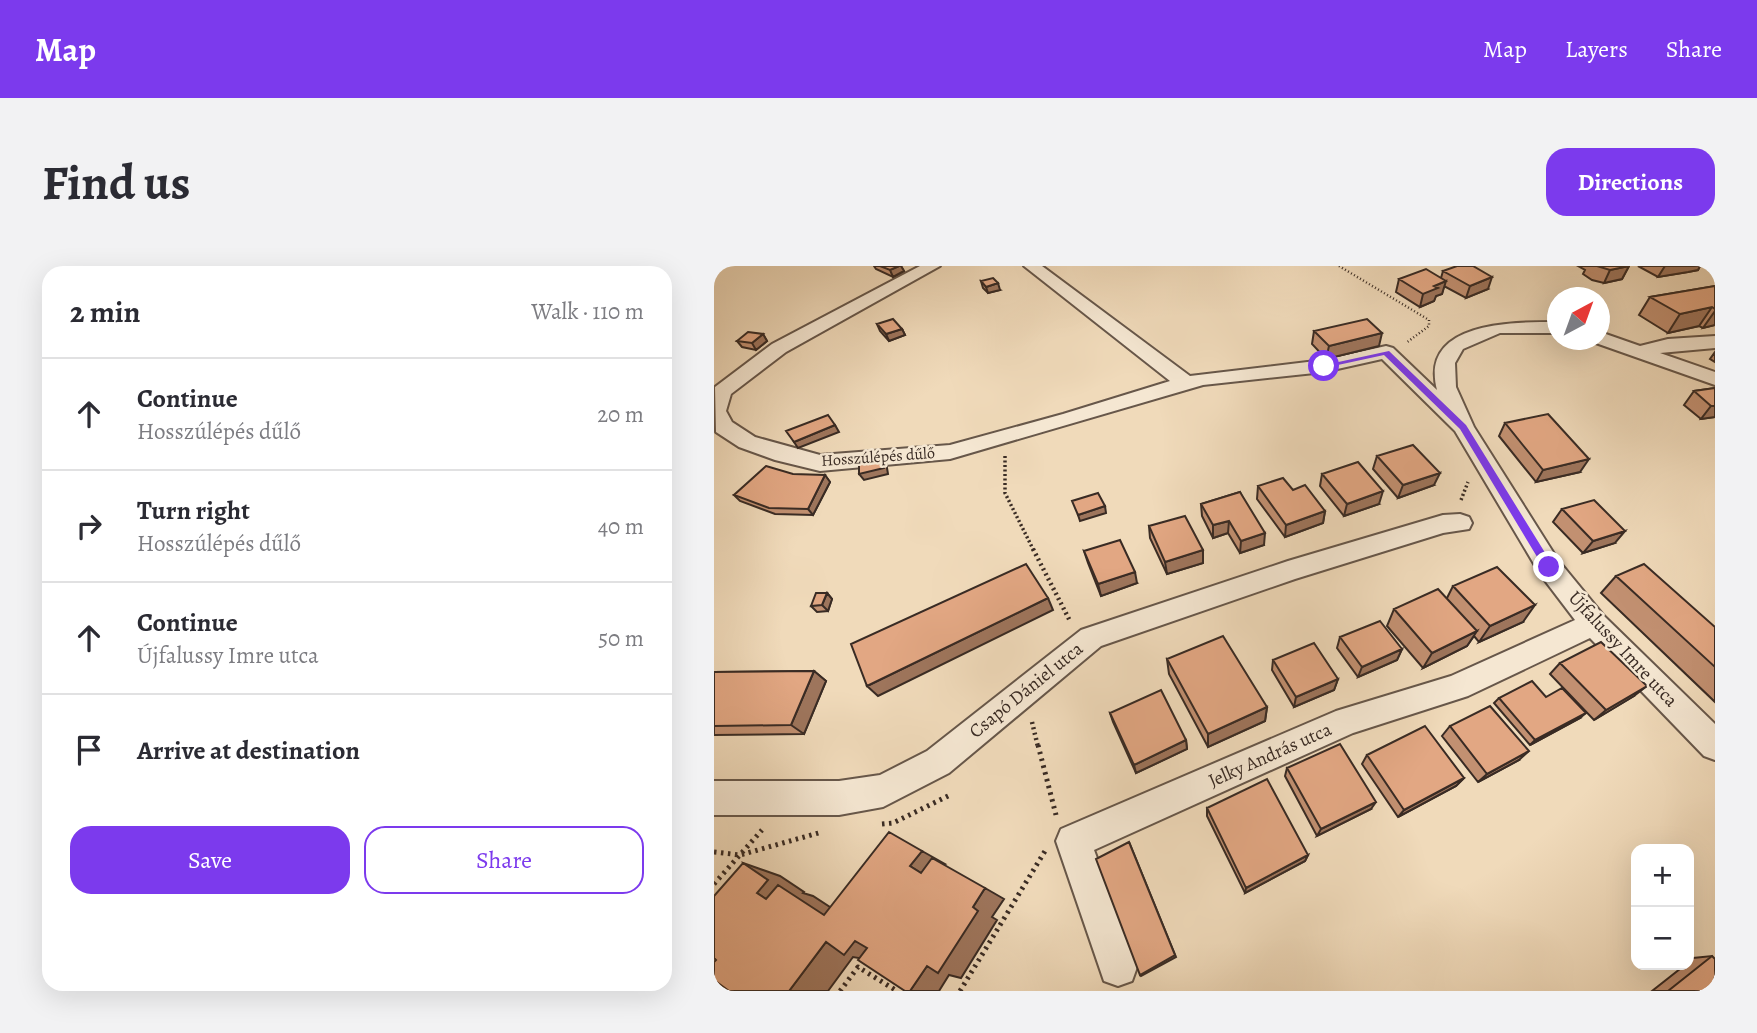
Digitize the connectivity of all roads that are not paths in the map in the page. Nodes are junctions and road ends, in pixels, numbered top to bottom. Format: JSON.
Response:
{"nodes":[{"id":1,"x":932,"y":266,"type":"edge"},
{"id":2,"x":1032,"y":266,"type":"edge"},
{"id":3,"x":1547,"y":327,"type":"edge"},
{"id":4,"x":1610,"y":342,"type":"edge"},
{"id":5,"x":1715,"y":342,"type":"edge"},
{"id":6,"x":1639,"y":352,"type":"junction"},
{"id":7,"x":1715,"y":379,"type":"edge"},
{"id":8,"x":1186,"y":383,"type":"junction"},
{"id":9,"x":1463,"y":427,"type":"junction"},
{"id":10,"x":1459,"y":513,"type":"road end"},
{"id":11,"x":1594,"y":624,"type":"junction"},
{"id":12,"x":1715,"y":745,"type":"edge"},
{"id":13,"x":714,"y":798,"type":"edge"},
{"id":14,"x":1118,"y":967,"type":"dead end"}],
"edges":[{"from":1,"to":8,"type":"street","name":"Hosszúlépés dűlő"},
{"from":2,"to":8,"type":"street"},
{"from":3,"to":9,"type":"street","name":"Újfalussy Imre utca"},
{"from":4,"to":6,"type":"street"},
{"from":5,"to":6,"type":"street"},
{"from":6,"to":7,"type":"street"},
{"from":8,"to":9,"type":"street","name":"Hosszúlépés dűlő"},
{"from":9,"to":11,"type":"street","name":"Újfalussy Imre utca"},
{"from":10,"to":13,"type":"street","name":"Csapó Dániel utca"},
{"from":11,"to":12,"type":"street","name":"Újfalussy Imre utca"},
{"from":11,"to":14,"type":"street","name":"Jelky András utca"}]}
